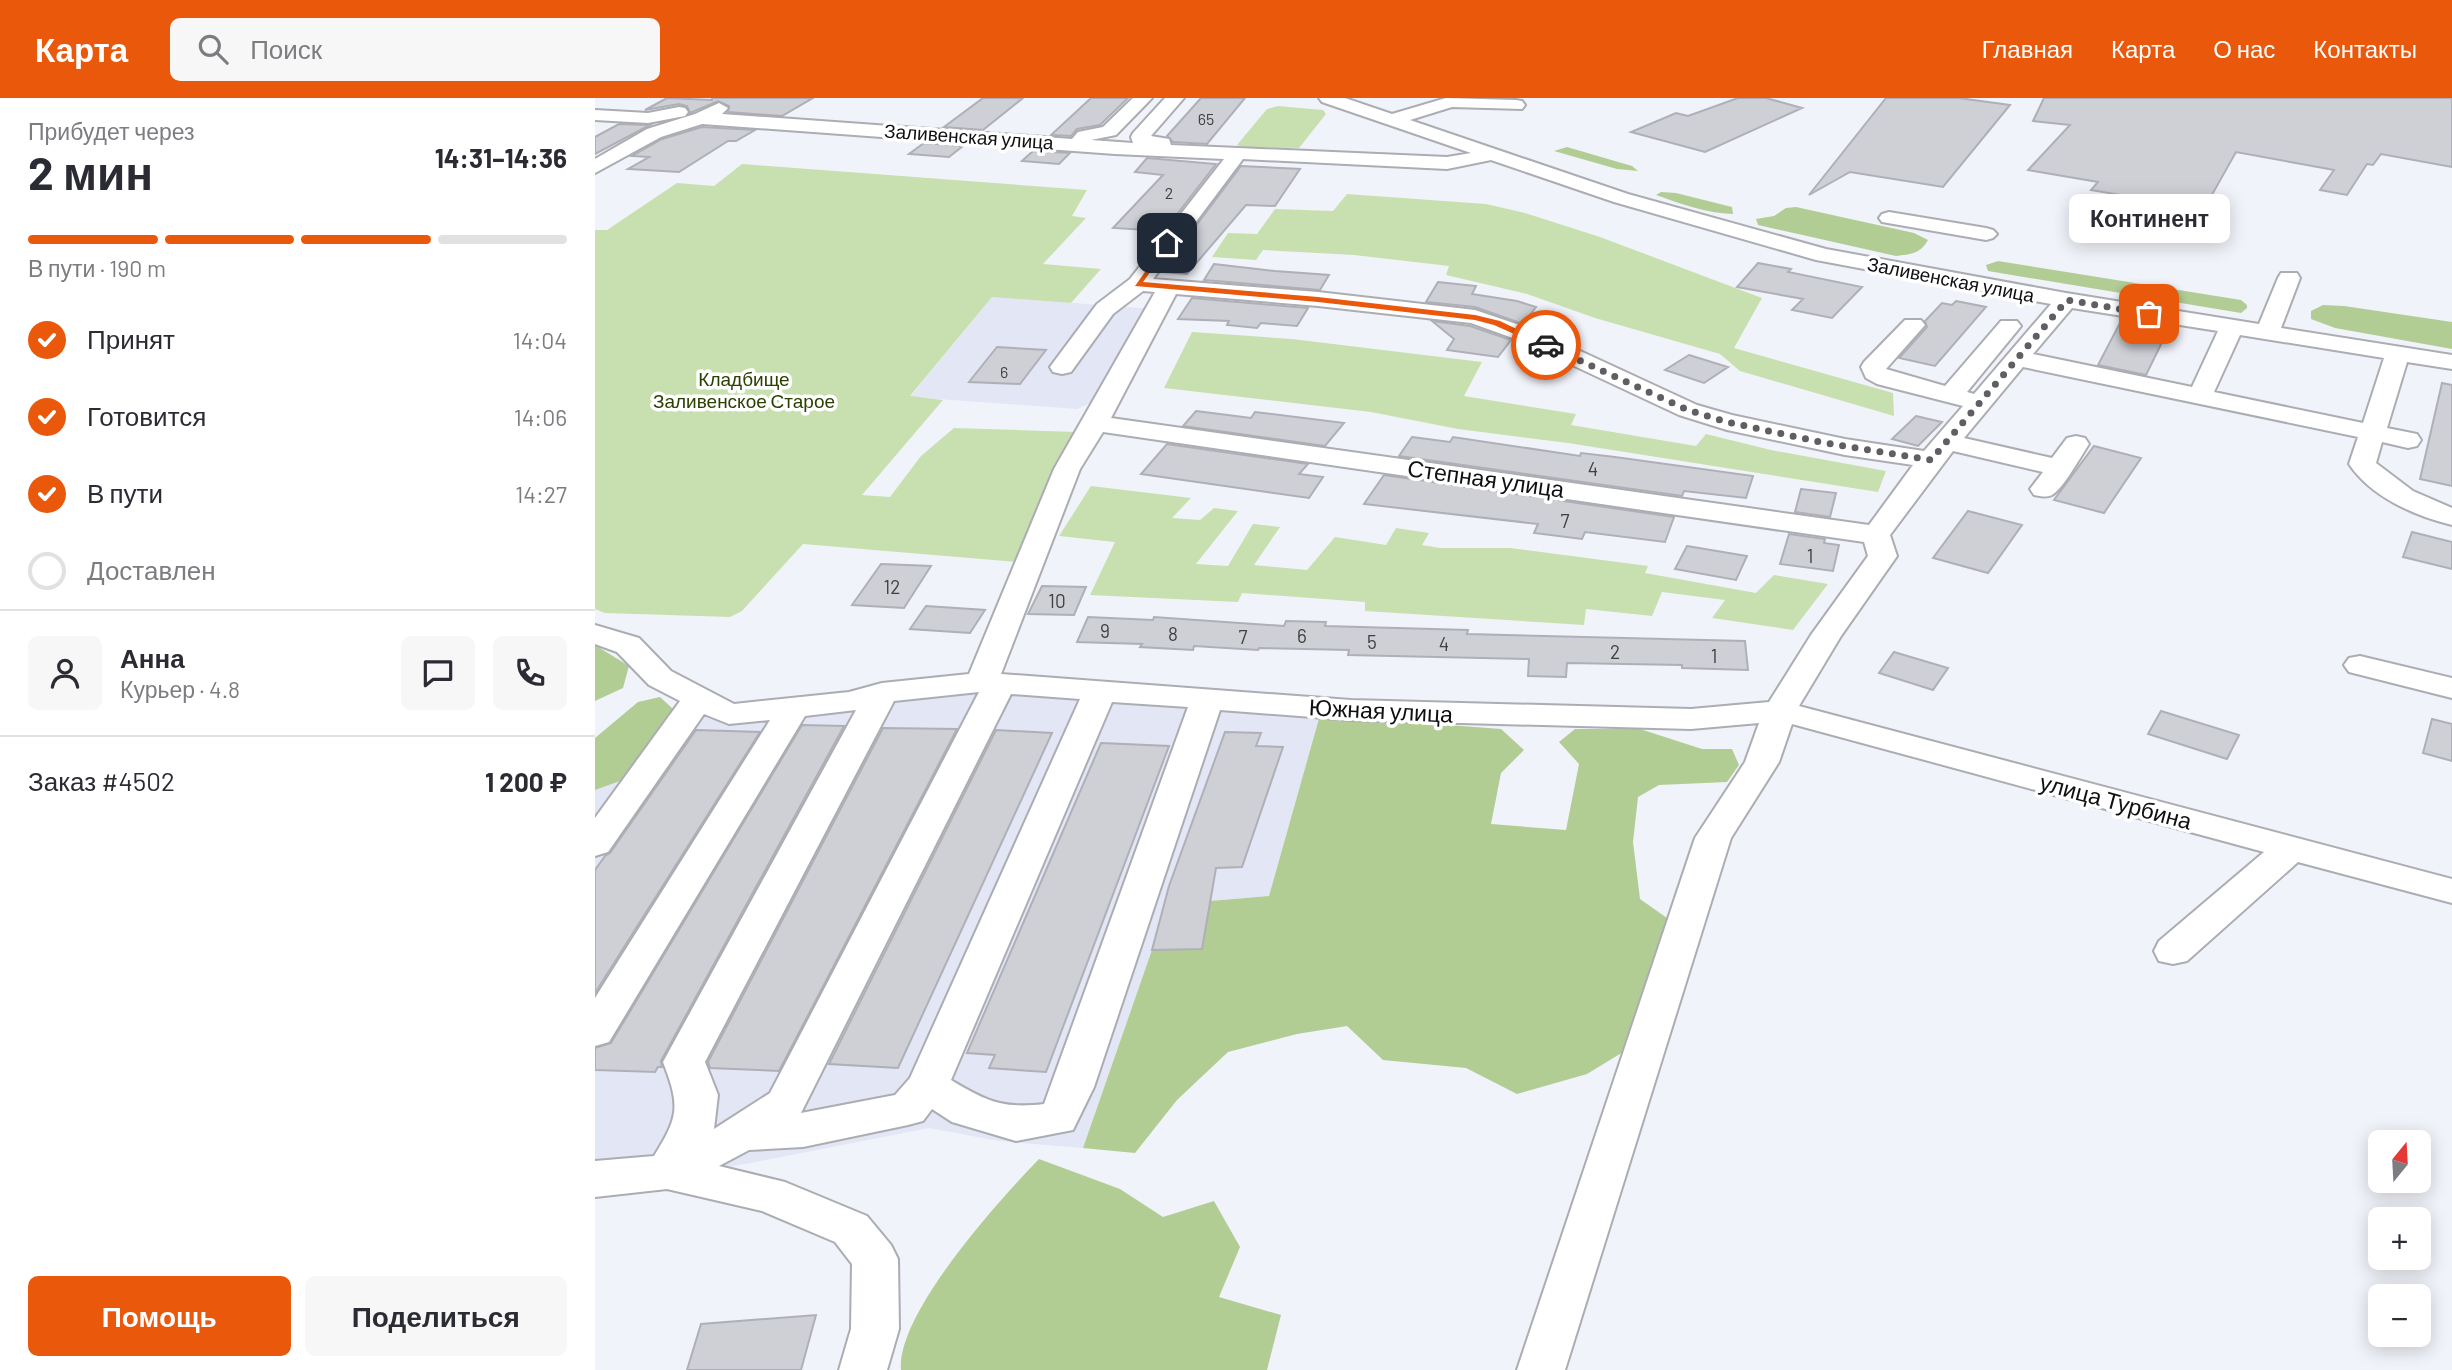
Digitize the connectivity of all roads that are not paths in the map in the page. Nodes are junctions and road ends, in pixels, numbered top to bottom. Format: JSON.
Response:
{"nodes":[{"id":1,"x":707,"y":98,"type":"edge"},
{"id":2,"x":736,"y":98,"type":"edge"},
{"id":3,"x":1143,"y":98,"type":"edge"},
{"id":4,"x":1175,"y":98,"type":"edge"},
{"id":5,"x":1328,"y":98,"type":"edge"},
{"id":6,"x":1516,"y":105,"type":"dead end"},
{"id":7,"x":595,"y":115,"type":"edge"},
{"id":8,"x":701,"y":118,"type":"junction"},
{"id":9,"x":1390,"y":120,"type":"junction"},
{"id":10,"x":1078,"y":144,"type":"junction"},
{"id":11,"x":1157,"y":150,"type":"junction"},
{"id":12,"x":1237,"y":154,"type":"junction"},
{"id":13,"x":1493,"y":156,"type":"junction"},
{"id":14,"x":595,"y":167,"type":"edge"},
{"id":15,"x":1889,"y":218,"type":"dead end"},
{"id":16,"x":1937,"y":278,"type":"junction"},
{"id":17,"x":2289,"y":278,"type":"dead end"},
{"id":18,"x":1137,"y":284,"type":"junction"},
{"id":19,"x":1168,"y":288,"type":"junction"},
{"id":20,"x":2067,"y":300,"type":"junction"},
{"id":21,"x":1913,"y":324,"type":"dead end"},
{"id":22,"x":2009,"y":326,"type":"dead end"},
{"id":23,"x":2232,"y":327,"type":"junction"},
{"id":24,"x":2268,"y":332,"type":"junction"},
{"id":25,"x":2398,"y":353,"type":"junction"},
{"id":26,"x":2017,"y":358,"type":"junction"},
{"id":27,"x":2452,"y":362,"type":"edge"},
{"id":28,"x":1062,"y":367,"type":"dead end"},
{"id":29,"x":1951,"y":395,"type":"junction"},
{"id":30,"x":2200,"y":396,"type":"junction"},
{"id":31,"x":1981,"y":403,"type":"junction"},
{"id":32,"x":1095,"y":424,"type":"junction"},
{"id":33,"x":2372,"y":433,"type":"junction"},
{"id":34,"x":2409,"y":440,"type":"dead end"},
{"id":35,"x":2076,"y":444,"type":"dead end"},
{"id":36,"x":1940,"y":451,"type":"junction"},
{"id":37,"x":2452,"y":517,"type":"edge"},
{"id":38,"x":1876,"y":535,"type":"junction"},
{"id":39,"x":595,"y":634,"type":"edge"},
{"id":40,"x":2360,"y":665,"type":"dead end"},
{"id":41,"x":991,"y":682,"type":"junction"},
{"id":42,"x":2452,"y":688,"type":"edge"},
{"id":43,"x":1100,"y":691,"type":"junction"},
{"id":44,"x":882,"y":693,"type":"junction"},
{"id":45,"x":699,"y":698,"type":"junction"},
{"id":46,"x":1207,"y":699,"type":"junction"},
{"id":47,"x":793,"y":709,"type":"junction"},
{"id":48,"x":1780,"y":711,"type":"junction"},
{"id":49,"x":595,"y":844,"type":"edge"},
{"id":50,"x":2291,"y":848,"type":"junction"},
{"id":51,"x":2452,"y":891,"type":"edge"},
{"id":52,"x":2173,"y":951,"type":"dead end"},
{"id":53,"x":595,"y":1031,"type":"edge"},
{"id":54,"x":927,"y":1086,"type":"junction"},
{"id":55,"x":743,"y":1134,"type":"junction"},
{"id":56,"x":667,"y":1172,"type":"junction"},
{"id":57,"x":595,"y":1178,"type":"edge"},
{"id":58,"x":863,"y":1370,"type":"edge"},
{"id":59,"x":1541,"y":1370,"type":"edge"}],
"edges":[{"from":1,"to":7,"type":"street"},
{"from":2,"to":8,"type":"street"},
{"from":3,"to":10,"type":"street"},
{"from":4,"to":11,"type":"street"},
{"from":5,"to":9,"type":"street","name":"Заливенская улица"},
{"from":6,"to":9,"type":"street"},
{"from":8,"to":10,"type":"street","name":"Заливенская улица"},
{"from":8,"to":14,"type":"street"},
{"from":9,"to":13,"type":"street","name":"Заливенская улица"},
{"from":10,"to":11,"type":"street","name":"Заливенская улица"},
{"from":11,"to":12,"type":"street","name":"Заливенская улица"},
{"from":12,"to":13,"type":"street","name":"Заливенская улица"},
{"from":12,"to":18,"type":"street"},
{"from":13,"to":16,"type":"street","name":"Заливенская улица"},
{"from":15,"to":16,"type":"street"},
{"from":16,"to":20,"type":"street","name":"Заливенская улица"},
{"from":17,"to":24,"type":"street"},
{"from":18,"to":19,"type":"street"},
{"from":18,"to":28,"type":"street"},
{"from":19,"to":32,"type":"street"},
{"from":19,"to":36,"type":"street"},
{"from":20,"to":23,"type":"street","name":"Заливенская улица"},
{"from":20,"to":26,"type":"street"},
{"from":21,"to":29,"type":"street"},
{"from":22,"to":29,"type":"street"},
{"from":23,"to":24,"type":"street","name":"Заливенская улица"},
{"from":23,"to":30,"type":"street"},
{"from":24,"to":25,"type":"street","name":"Заливенская улица"},
{"from":25,"to":27,"type":"street","name":"Заливенская улица"},
{"from":25,"to":33,"type":"street"},
{"from":26,"to":30,"type":"street"},
{"from":26,"to":31,"type":"street"},
{"from":29,"to":31,"type":"street"},
{"from":30,"to":33,"type":"street"},
{"from":31,"to":36,"type":"street"},
{"from":32,"to":38,"type":"street","name":"Степная улица"},
{"from":32,"to":41,"type":"street"},
{"from":33,"to":34,"type":"street"},
{"from":33,"to":37,"type":"street"},
{"from":35,"to":36,"type":"street"},
{"from":36,"to":38,"type":"street"},
{"from":38,"to":48,"type":"street"},
{"from":39,"to":45,"type":"street","name":"Южная улица"},
{"from":40,"to":42,"type":"street"},
{"from":41,"to":43,"type":"street","name":"Южная улица"},
{"from":41,"to":44,"type":"street","name":"Южная улица"},
{"from":41,"to":55,"type":"street"},
{"from":43,"to":46,"type":"street","name":"Южная улица"},
{"from":43,"to":54,"type":"street"},
{"from":44,"to":47,"type":"street","name":"Южная улица"},
{"from":44,"to":56,"type":"street"},
{"from":45,"to":47,"type":"street","name":"Южная улица"},
{"from":45,"to":49,"type":"street"},
{"from":46,"to":48,"type":"street","name":"Южная улица"},
{"from":46,"to":54,"type":"street"},
{"from":47,"to":53,"type":"street"},
{"from":48,"to":50,"type":"street","name":"улица Турбина"},
{"from":48,"to":59,"type":"street"},
{"from":50,"to":51,"type":"street","name":"улица Турбина"},
{"from":50,"to":52,"type":"street"},
{"from":54,"to":55,"type":"street"},
{"from":55,"to":56,"type":"street"},
{"from":56,"to":57,"type":"street"},
{"from":56,"to":58,"type":"street"}]}
